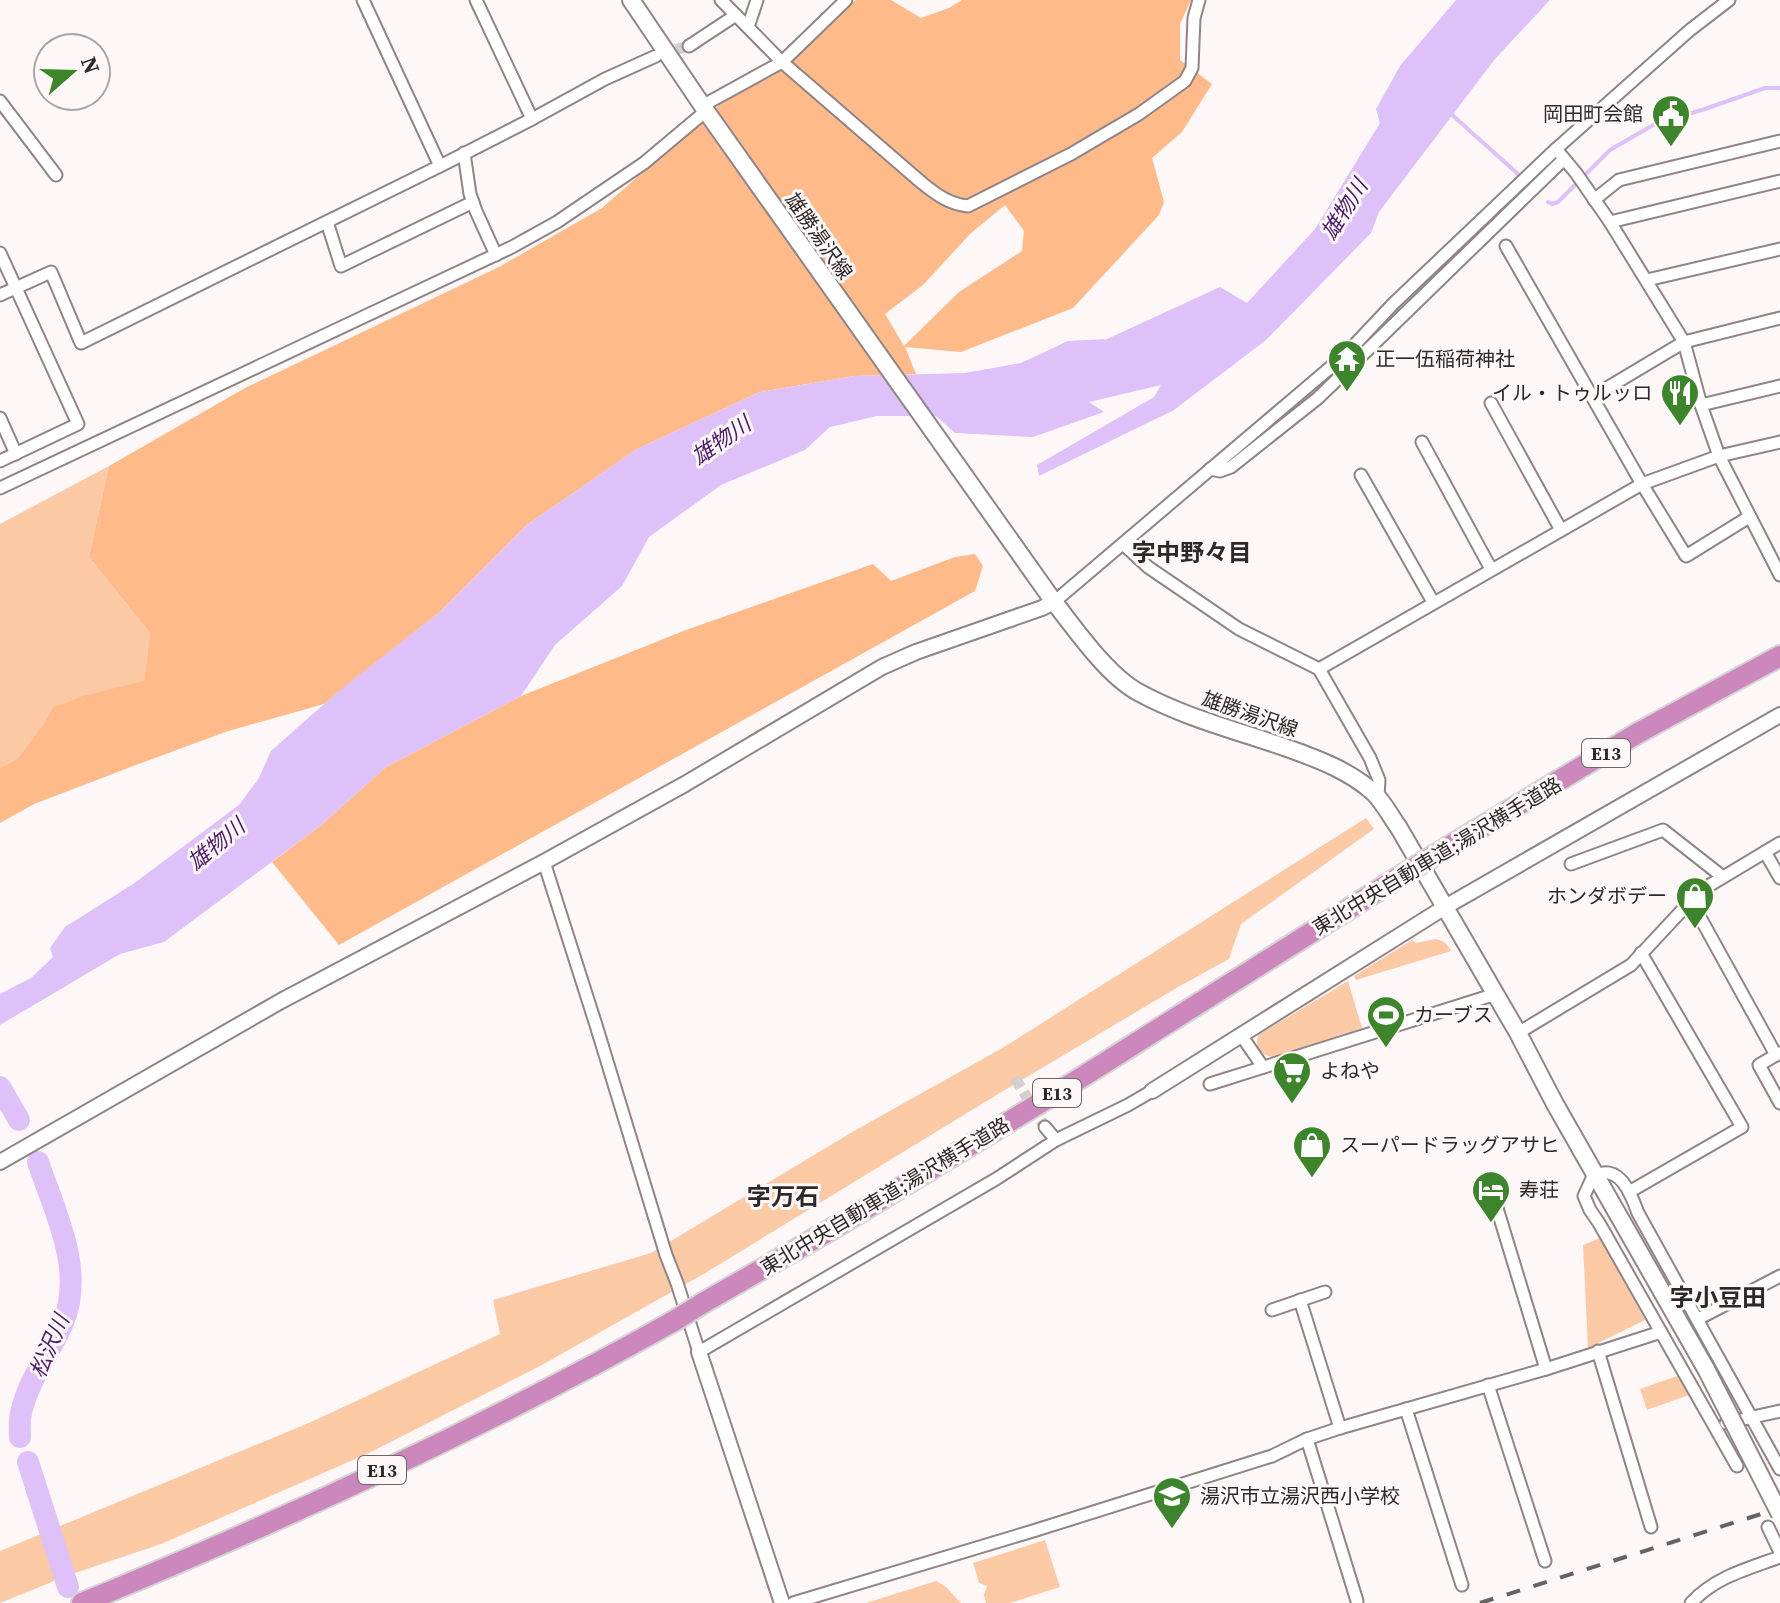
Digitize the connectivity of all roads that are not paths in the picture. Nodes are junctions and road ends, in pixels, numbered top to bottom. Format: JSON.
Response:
{"nodes":[{"id":1,"x":363,"y":0,"type":"edge"},
{"id":2,"x":476,"y":0,"type":"edge"},
{"id":3,"x":631,"y":0,"type":"edge"},
{"id":4,"x":721,"y":0,"type":"edge"},
{"id":5,"x":757,"y":0,"type":"edge"},
{"id":6,"x":846,"y":0,"type":"edge"},
{"id":7,"x":1199,"y":0,"type":"edge"},
{"id":8,"x":1729,"y":0,"type":"edge"},
{"id":9,"x":736,"y":15,"type":"junction"},
{"id":10,"x":748,"y":27,"type":"junction"},
{"id":11,"x":689,"y":46,"type":"tunnel mouth"},
{"id":12,"x":656,"y":56,"type":"tunnel mouth"},
{"id":13,"x":782,"y":62,"type":"junction"},
{"id":14,"x":0,"y":101,"type":"edge"},
{"id":15,"x":704,"y":108,"type":"junction"},
{"id":16,"x":532,"y":119,"type":"junction"},
{"id":17,"x":1780,"y":141,"type":"edge"},
{"id":18,"x":464,"y":153,"type":"junction"},
{"id":19,"x":1560,"y":154,"type":"junction"},
{"id":20,"x":440,"y":166,"type":"junction"},
{"id":21,"x":56,"y":175,"type":"dead end"},
{"id":22,"x":1780,"y":181,"type":"edge"},
{"id":23,"x":1594,"y":200,"type":"junction"},
{"id":24,"x":473,"y":202,"type":"junction"},
{"id":25,"x":327,"y":222,"type":"junction"},
{"id":26,"x":1610,"y":222,"type":"junction"},
{"id":27,"x":1506,"y":246,"type":"dead end"},
{"id":28,"x":1780,"y":249,"type":"edge"},
{"id":29,"x":0,"y":253,"type":"edge"},
{"id":30,"x":496,"y":255,"type":"junction"},
{"id":31,"x":1647,"y":280,"type":"junction"},
{"id":32,"x":15,"y":288,"type":"junction"},
{"id":33,"x":0,"y":295,"type":"edge"},
{"id":34,"x":1780,"y":318,"type":"edge"},
{"id":35,"x":1684,"y":342,"type":"junction"},
{"id":36,"x":1780,"y":386,"type":"edge"},
{"id":37,"x":1592,"y":397,"type":"junction"},
{"id":38,"x":1491,"y":403,"type":"dead end"},
{"id":39,"x":1701,"y":405,"type":"junction"},
{"id":40,"x":0,"y":418,"type":"edge"},
{"id":41,"x":1422,"y":442,"type":"dead end"},
{"id":42,"x":1780,"y":442,"type":"edge"},
{"id":43,"x":16,"y":454,"type":"junction"},
{"id":44,"x":1719,"y":456,"type":"junction"},
{"id":45,"x":0,"y":461,"type":"edge"},
{"id":46,"x":1361,"y":475,"type":"dead end"},
{"id":47,"x":1642,"y":484,"type":"junction"},
{"id":48,"x":0,"y":488,"type":"edge"},
{"id":49,"x":1749,"y":517,"type":"junction"},
{"id":50,"x":1561,"y":530,"type":"junction"},
{"id":51,"x":1123,"y":544,"type":"junction"},
{"id":52,"x":1491,"y":569,"type":"junction"},
{"id":53,"x":1780,"y":575,"type":"edge"},
{"id":54,"x":1054,"y":602,"type":"junction"},
{"id":55,"x":1433,"y":602,"type":"junction"},
{"id":56,"x":1780,"y":656,"type":"edge"},
{"id":57,"x":1319,"y":669,"type":"junction"},
{"id":58,"x":1780,"y":715,"type":"edge"},
{"id":59,"x":1378,"y":796,"type":"junction"},
{"id":60,"x":1780,"y":843,"type":"edge"},
{"id":61,"x":1765,"y":852,"type":"junction"},
{"id":62,"x":544,"y":862,"type":"junction"},
{"id":63,"x":1571,"y":864,"type":"dead end"},
{"id":64,"x":1723,"y":877,"type":"junction"},
{"id":65,"x":1780,"y":878,"type":"edge"},
{"id":66,"x":1691,"y":901,"type":"junction"},
{"id":67,"x":1445,"y":907,"type":"junction"},
{"id":68,"x":1641,"y":953,"type":"junction"},
{"id":69,"x":1496,"y":994,"type":"junction"},
{"id":70,"x":1518,"y":1033,"type":"junction"},
{"id":71,"x":1241,"y":1035,"type":"junction"},
{"id":72,"x":1778,"y":1054,"type":"edge"},
{"id":73,"x":1263,"y":1067,"type":"junction"},
{"id":74,"x":1210,"y":1084,"type":"dead end"},
{"id":75,"x":1152,"y":1091,"type":"joint"},
{"id":76,"x":1780,"y":1103,"type":"edge"},
{"id":77,"x":1045,"y":1127,"type":"tunnel mouth"},
{"id":78,"x":1056,"y":1140,"type":"junction"},
{"id":79,"x":0,"y":1162,"type":"edge"},
{"id":80,"x":1594,"y":1174,"type":"junction"},
{"id":81,"x":1629,"y":1192,"type":"junction"},
{"id":82,"x":1493,"y":1195,"type":"dead end"},
{"id":83,"x":1780,"y":1276,"type":"edge"},
{"id":84,"x":1325,"y":1292,"type":"dead end"},
{"id":85,"x":1300,"y":1300,"type":"junction"},
{"id":86,"x":1272,"y":1310,"type":"dead end"},
{"id":87,"x":1698,"y":1319,"type":"junction"},
{"id":88,"x":1661,"y":1332,"type":"junction"},
{"id":89,"x":1598,"y":1351,"type":"junction"},
{"id":90,"x":699,"y":1352,"type":"junction"},
{"id":91,"x":1546,"y":1369,"type":"junction"},
{"id":92,"x":1488,"y":1385,"type":"junction"},
{"id":93,"x":1406,"y":1409,"type":"junction"},
{"id":94,"x":1780,"y":1411,"type":"edge"},
{"id":95,"x":1751,"y":1417,"type":"junction"},
{"id":96,"x":1715,"y":1426,"type":"junction"},
{"id":97,"x":1340,"y":1428,"type":"junction"},
{"id":98,"x":1307,"y":1439,"type":"junction"},
{"id":99,"x":1737,"y":1466,"type":"dead end"},
{"id":100,"x":1780,"y":1469,"type":"edge"},
{"id":101,"x":1780,"y":1514,"type":"edge"},
{"id":102,"x":1651,"y":1527,"type":"dead end"},
{"id":103,"x":1768,"y":1527,"type":"dead end"},
{"id":104,"x":1780,"y":1555,"type":"edge"},
{"id":105,"x":1545,"y":1561,"type":"dead end"},
{"id":106,"x":1462,"y":1585,"type":"dead end"},
{"id":107,"x":1357,"y":1601,"type":"dead end"},
{"id":108,"x":82,"y":1603,"type":"edge"},
{"id":109,"x":782,"y":1603,"type":"edge"},
{"id":110,"x":793,"y":1603,"type":"edge"},
{"id":111,"x":1691,"y":1603,"type":"edge"}],
"edges":[{"from":1,"to":20,"type":"street"},
{"from":2,"to":16,"type":"street"},
{"from":3,"to":15,"type":"main road","name":"雄勝湯沢線"},
{"from":4,"to":9,"type":"street"},
{"from":5,"to":10,"type":"street"},
{"from":6,"to":13,"type":"street"},
{"from":7,"to":13,"type":"street"},
{"from":8,"to":19,"type":"street"},
{"from":9,"to":10,"type":"street"},
{"from":9,"to":11,"type":"street"},
{"from":10,"to":13,"type":"street"},
{"from":12,"to":16,"type":"street"},
{"from":13,"to":15,"type":"street"},
{"from":14,"to":21,"type":"street"},
{"from":15,"to":30,"type":"street"},
{"from":15,"to":54,"type":"main road","name":"雄勝湯沢線"},
{"from":16,"to":18,"type":"street"},
{"from":17,"to":23,"type":"street"},
{"from":18,"to":20,"type":"street"},
{"from":18,"to":24,"type":"street"},
{"from":19,"to":23,"type":"street"},
{"from":19,"to":51,"type":"street"},
{"from":20,"to":25,"type":"street"},
{"from":22,"to":26,"type":"street"},
{"from":23,"to":26,"type":"street"},
{"from":24,"to":25,"type":"street"},
{"from":24,"to":30,"type":"street"},
{"from":25,"to":32,"type":"street"},
{"from":26,"to":31,"type":"street"},
{"from":27,"to":37,"type":"street"},
{"from":28,"to":31,"type":"street"},
{"from":29,"to":32,"type":"street"},
{"from":30,"to":48,"type":"street"},
{"from":31,"to":35,"type":"street"},
{"from":32,"to":33,"type":"street"},
{"from":32,"to":43,"type":"street"},
{"from":34,"to":35,"type":"street"},
{"from":35,"to":37,"type":"street"},
{"from":35,"to":39,"type":"street"},
{"from":36,"to":39,"type":"street"},
{"from":37,"to":47,"type":"street"},
{"from":38,"to":50,"type":"street"},
{"from":39,"to":44,"type":"street"},
{"from":40,"to":43,"type":"street"},
{"from":41,"to":52,"type":"street"},
{"from":42,"to":44,"type":"street"},
{"from":43,"to":45,"type":"street"},
{"from":44,"to":47,"type":"street"},
{"from":44,"to":49,"type":"street"},
{"from":46,"to":55,"type":"street"},
{"from":47,"to":49,"type":"street"},
{"from":47,"to":50,"type":"street"},
{"from":49,"to":53,"type":"street"},
{"from":50,"to":52,"type":"street"},
{"from":51,"to":54,"type":"street"},
{"from":51,"to":57,"type":"street"},
{"from":52,"to":55,"type":"street"},
{"from":54,"to":59,"type":"main road","name":"雄勝湯沢線"},
{"from":54,"to":62,"type":"street"},
{"from":55,"to":57,"type":"street"},
{"from":56,"to":108,"type":"highway","name":"東北中央自動車道;湯沢横手道路","number":"E13","bridge":true},
{"from":57,"to":59,"type":"street"},
{"from":58,"to":67,"type":"street"},
{"from":59,"to":67,"type":"main road","name":"雄勝湯沢線"},
{"from":60,"to":61,"type":"street"},
{"from":61,"to":64,"type":"street"},
{"from":61,"to":65,"type":"street"},
{"from":62,"to":79,"type":"street"},
{"from":62,"to":90,"type":"street"},
{"from":63,"to":64,"type":"street"},
{"from":64,"to":66,"type":"street"},
{"from":66,"to":68,"type":"street"},
{"from":66,"to":72,"type":"street"},
{"from":67,"to":69,"type":"main road","name":"雄勝湯沢線"},
{"from":67,"to":71,"type":"street"},
{"from":68,"to":70,"type":"street"},
{"from":68,"to":81,"type":"street"},
{"from":69,"to":70,"type":"main road","name":"雄勝湯沢線"},
{"from":69,"to":73,"type":"street"},
{"from":70,"to":80,"type":"main road","name":"雄勝湯沢線"},
{"from":71,"to":73,"type":"street"},
{"from":71,"to":75,"type":"street"},
{"from":72,"to":76,"type":"street"},
{"from":73,"to":74,"type":"street"},
{"from":75,"to":78,"type":"street"},
{"from":77,"to":78,"type":"street"},
{"from":78,"to":90,"type":"street"},
{"from":80,"to":81,"type":"street"},
{"from":80,"to":88,"type":"street"},
{"from":80,"to":101,"type":"main road","name":"雄勝湯沢線","bridge":true},
{"from":81,"to":87,"type":"street"},
{"from":82,"to":91,"type":"street"},
{"from":83,"to":87,"type":"street"},
{"from":84,"to":85,"type":"street"},
{"from":85,"to":86,"type":"street"},
{"from":85,"to":97,"type":"street"},
{"from":87,"to":95,"type":"street"},
{"from":88,"to":89,"type":"street"},
{"from":88,"to":96,"type":"street"},
{"from":89,"to":91,"type":"street"},
{"from":89,"to":102,"type":"street"},
{"from":90,"to":109,"type":"street"},
{"from":91,"to":92,"type":"street"},
{"from":92,"to":93,"type":"street"},
{"from":92,"to":105,"type":"street"},
{"from":93,"to":97,"type":"street"},
{"from":93,"to":106,"type":"street"},
{"from":94,"to":95,"type":"street"},
{"from":95,"to":96,"type":"street"},
{"from":95,"to":100,"type":"street"},
{"from":96,"to":99,"type":"street"},
{"from":97,"to":98,"type":"street"},
{"from":98,"to":107,"type":"street"},
{"from":98,"to":110,"type":"street"},
{"from":103,"to":104,"type":"street"},
{"from":104,"to":111,"type":"street"}]}
